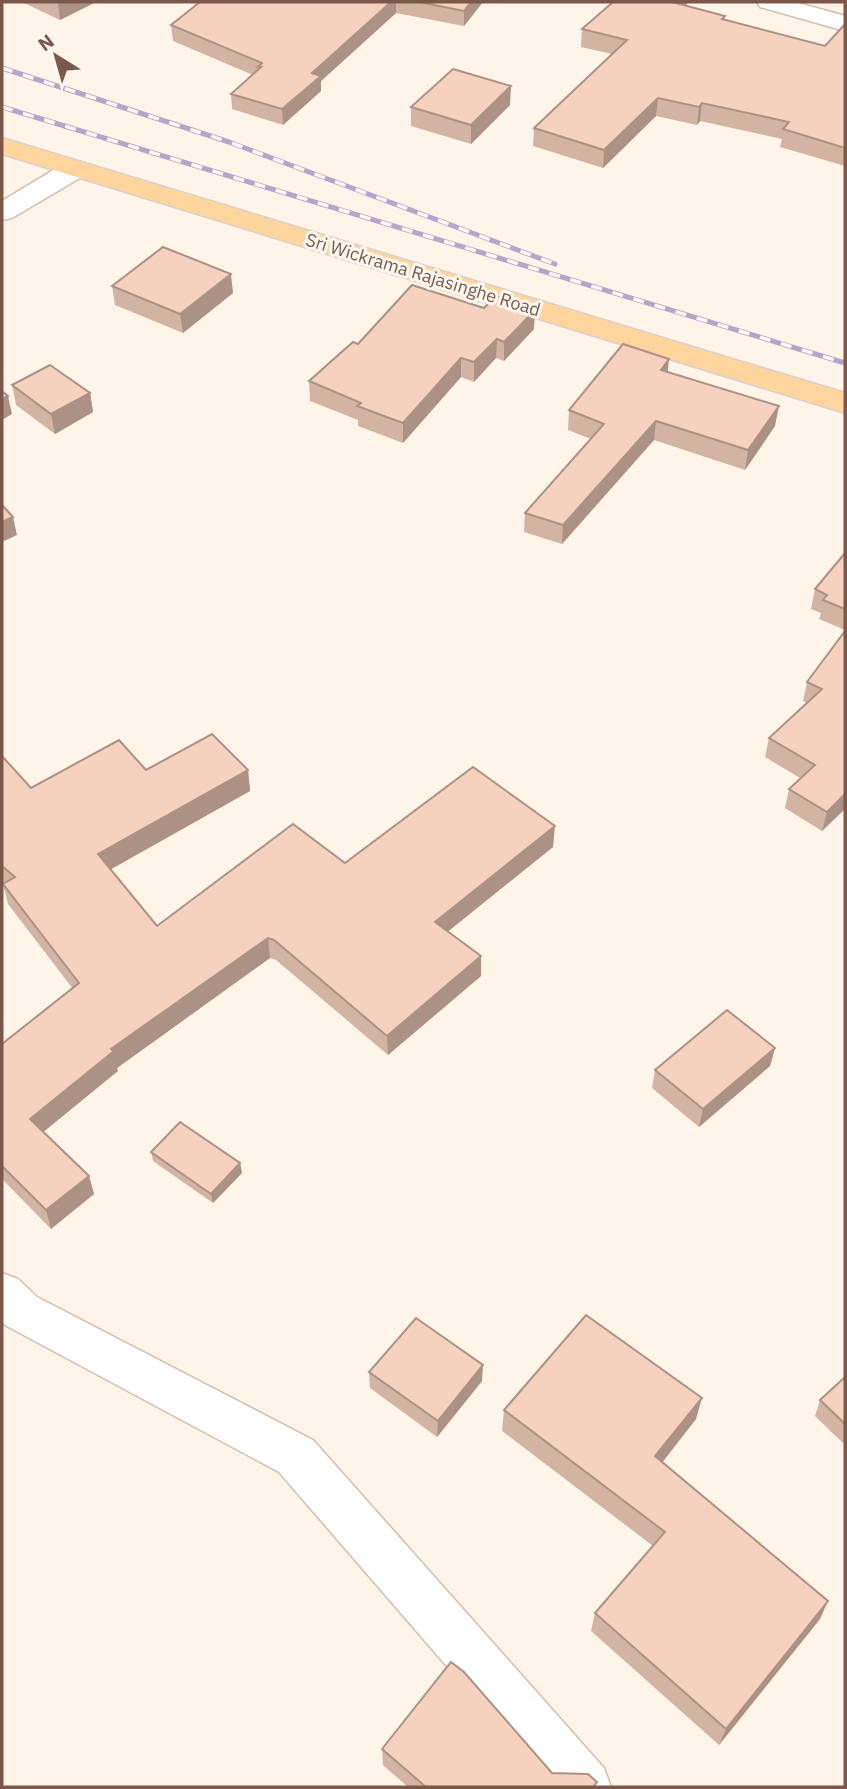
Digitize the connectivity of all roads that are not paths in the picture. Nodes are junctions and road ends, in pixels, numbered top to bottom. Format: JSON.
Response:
{"nodes":[{"id":1,"x":769,"y":2,"type":"edge"},
{"id":2,"x":845,"y":24,"type":"edge"},
{"id":3,"x":2,"y":146,"type":"edge"},
{"id":4,"x":75,"y":169,"type":"junction"},
{"id":5,"x":2,"y":212,"type":"edge"},
{"id":6,"x":845,"y":403,"type":"edge"},
{"id":7,"x":2,"y":1293,"type":"edge"},
{"id":8,"x":585,"y":1787,"type":"edge"}],
"edges":[{"from":1,"to":2,"type":"street"},
{"from":3,"to":4,"type":"main road","name":"Sri Wickrama Rajasinghe Road"},
{"from":4,"to":5,"type":"street"},
{"from":4,"to":6,"type":"main road","name":"Sri Wickrama Rajasinghe Road"},
{"from":7,"to":8,"type":"street"}]}
